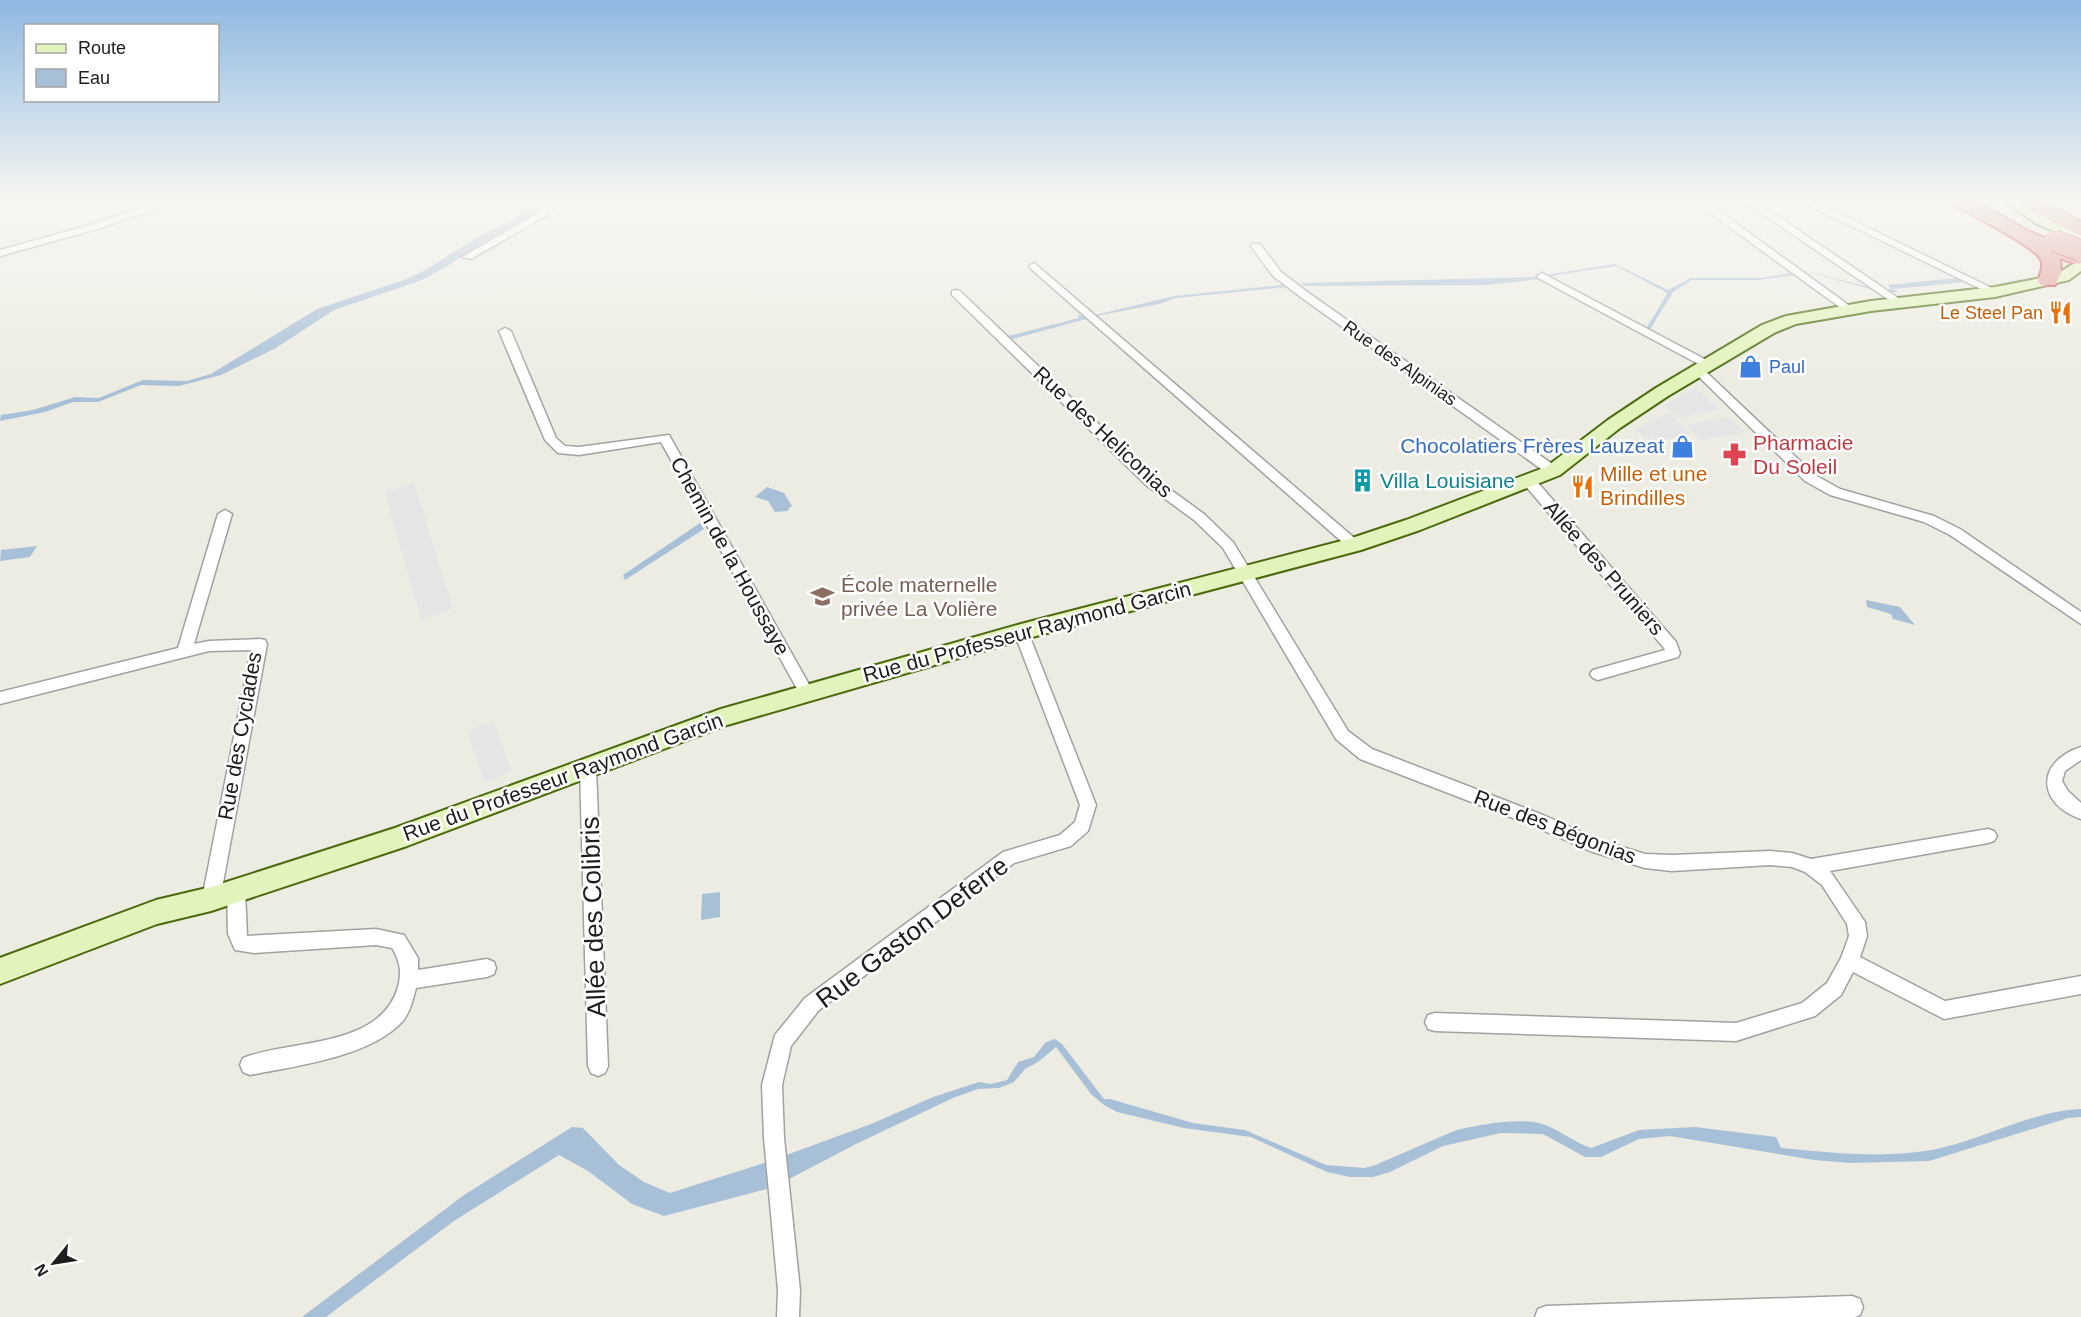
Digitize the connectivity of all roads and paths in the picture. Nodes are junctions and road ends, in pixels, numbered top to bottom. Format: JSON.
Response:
{"nodes":[{"id":1,"x":1268,"y":261,"type":"edge"},
{"id":2,"x":1782,"y":261,"type":"edge"},
{"id":3,"x":1839,"y":261,"type":"edge"},
{"id":4,"x":1931,"y":261,"type":"edge"},
{"id":5,"x":2052,"y":261,"type":"edge"},
{"id":6,"x":2074,"y":261,"type":"edge"},
{"id":7,"x":1034,"y":266,"type":"dead end"},
{"id":8,"x":1542,"y":276,"type":"dead end"},
{"id":9,"x":2042,"y":283,"type":"junction"},
{"id":10,"x":2078,"y":285,"type":"edge"},
{"id":11,"x":1995,"y":292,"type":"junction"},
{"id":12,"x":956,"y":293,"type":"dead end"},
{"id":13,"x":1889,"y":295,"type":"junction"},
{"id":14,"x":1848,"y":309,"type":"junction"},
{"id":15,"x":505,"y":331,"type":"dead end"},
{"id":16,"x":1703,"y":368,"type":"junction"},
{"id":17,"x":1552,"y":471,"type":"junction"},
{"id":18,"x":1527,"y":480,"type":"junction"},
{"id":19,"x":225,"y":514,"type":"dead end"},
{"id":20,"x":1354,"y":545,"type":"junction"},
{"id":21,"x":1246,"y":573,"type":"junction"},
{"id":22,"x":2081,"y":619,"type":"edge"},
{"id":23,"x":1021,"y":632,"type":"junction"},
{"id":24,"x":184,"y":652,"type":"junction"},
{"id":25,"x":1598,"y":674,"type":"dead end"},
{"id":26,"x":806,"y":692,"type":"junction"},
{"id":27,"x":0,"y":698,"type":"edge"},
{"id":28,"x":2081,"y":753,"type":"edge"},
{"id":29,"x":588,"y":768,"type":"junction"},
{"id":30,"x":2081,"y":812,"type":"edge"},
{"id":31,"x":1988,"y":836,"type":"dead end"},
{"id":32,"x":1811,"y":867,"type":"junction"},
{"id":33,"x":236,"y":890,"type":"junction"},
{"id":34,"x":211,"y":899,"type":"junction"},
{"id":35,"x":1849,"y":961,"type":"junction"},
{"id":36,"x":487,"y":968,"type":"dead end"},
{"id":37,"x":0,"y":971,"type":"edge"},
{"id":38,"x":410,"y":980,"type":"junction"},
{"id":39,"x":2081,"y":985,"type":"edge"},
{"id":40,"x":1435,"y":1022,"type":"dead end"},
{"id":41,"x":250,"y":1065,"type":"dead end"},
{"id":42,"x":598,"y":1066,"type":"dead end"},
{"id":43,"x":1852,"y":1307,"type":"dead end"},
{"id":44,"x":1695,"y":1315,"type":"edge"},
{"id":45,"x":1596,"y":1316,"type":"edge"},
{"id":46,"x":788,"y":1317,"type":"edge"},
{"id":47,"x":1545,"y":1317,"type":"edge"}],
"edges":[{"from":1,"to":17,"type":"street","name":"Rue des Alpinias"},
{"from":2,"to":14,"type":"street"},
{"from":3,"to":13,"type":"street"},
{"from":4,"to":11,"type":"street"},
{"from":5,"to":9,"type":"highway"},
{"from":6,"to":9,"type":"street","name":"Rue du Professeur Raymond Garcin"},
{"from":7,"to":20,"type":"street"},
{"from":8,"to":16,"type":"street"},
{"from":9,"to":10,"type":"street","name":"Rue du Professeur Raymond Garcin"},
{"from":9,"to":11,"type":"street","name":"Rue du Professeur Raymond Garcin"},
{"from":11,"to":13,"type":"street","name":"Rue du Professeur Raymond Garcin"},
{"from":12,"to":21,"type":"street","name":"Rue des Heliconias"},
{"from":13,"to":14,"type":"street","name":"Rue du Professeur Raymond Garcin"},
{"from":14,"to":16,"type":"street","name":"Rue du Professeur Raymond Garcin"},
{"from":15,"to":26,"type":"street","name":"Chemin de la Houssaye"},
{"from":16,"to":17,"type":"street","name":"Rue du Professeur Raymond Garcin"},
{"from":16,"to":22,"type":"street"},
{"from":17,"to":18,"type":"street","name":"Rue du Professeur Raymond Garcin"},
{"from":18,"to":20,"type":"street","name":"Rue du Professeur Raymond Garcin"},
{"from":18,"to":25,"type":"street","name":"Allée des Pruniers"},
{"from":19,"to":24,"type":"street"},
{"from":20,"to":21,"type":"street","name":"Rue du Professeur Raymond Garcin"},
{"from":21,"to":23,"type":"street","name":"Rue du Professeur Raymond Garcin"},
{"from":21,"to":32,"type":"street","name":"Rue des Bégonias"},
{"from":23,"to":26,"type":"street","name":"Rue du Professeur Raymond Garcin"},
{"from":23,"to":46,"type":"street","name":"Rue Gaston Deferre"},
{"from":24,"to":27,"type":"street","name":"Rue des Cyclades"},
{"from":24,"to":34,"type":"street","name":"Rue des Cyclades"},
{"from":26,"to":29,"type":"street","name":"Rue du Professeur Raymond Garcin"},
{"from":28,"to":30,"type":"street"},
{"from":29,"to":33,"type":"street","name":"Rue du Professeur Raymond Garcin"},
{"from":29,"to":42,"type":"street","name":"Allée des Colibris"},
{"from":31,"to":32,"type":"street"},
{"from":32,"to":35,"type":"street","name":"Rue des Bégonias"},
{"from":33,"to":34,"type":"street","name":"Rue du Professeur Raymond Garcin"},
{"from":33,"to":38,"type":"street"},
{"from":34,"to":37,"type":"street","name":"Rue du Professeur Raymond Garcin"},
{"from":35,"to":39,"type":"street"},
{"from":35,"to":40,"type":"street","name":"Rue des Bégonias"},
{"from":36,"to":38,"type":"street"},
{"from":38,"to":41,"type":"street"},
{"from":43,"to":44,"type":"street"},
{"from":44,"to":45,"type":"street"},
{"from":45,"to":47,"type":"street"}]}
